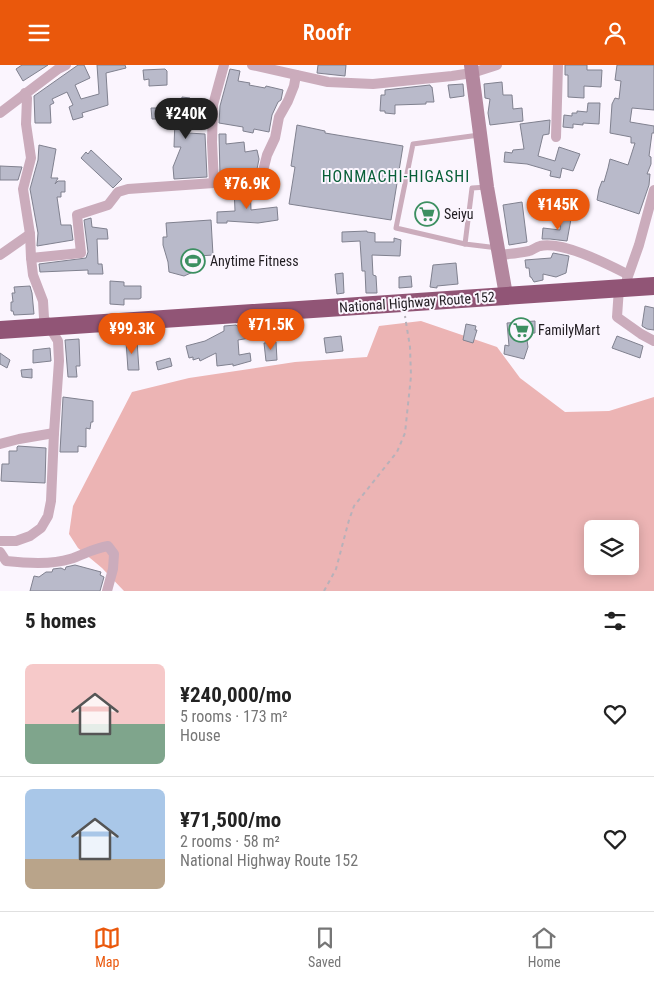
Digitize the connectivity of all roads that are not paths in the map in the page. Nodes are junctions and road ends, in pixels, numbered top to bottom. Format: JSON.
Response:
{"nodes":[{"id":1,"x":66,"y":65,"type":"edge"},
{"id":2,"x":224,"y":65,"type":"edge"},
{"id":3,"x":252,"y":65,"type":"edge"},
{"id":4,"x":497,"y":65,"type":"edge"},
{"id":5,"x":558,"y":65,"type":"edge"},
{"id":6,"x":471,"y":69,"type":"edge"},
{"id":7,"x":296,"y":75,"type":"junction"},
{"id":8,"x":25,"y":93,"type":"junction"},
{"id":9,"x":0,"y":113,"type":"edge"},
{"id":10,"x":480,"y":135,"type":"junction"},
{"id":11,"x":556,"y":137,"type":"dead end"},
{"id":12,"x":214,"y":183,"type":"junction"},
{"id":13,"x":487,"y":187,"type":"junction"},
{"id":14,"x":654,"y":190,"type":"edge"},
{"id":15,"x":30,"y":234,"type":"junction"},
{"id":16,"x":465,"y":244,"type":"junction"},
{"id":17,"x":499,"y":252,"type":"junction"},
{"id":18,"x":0,"y":255,"type":"edge"},
{"id":19,"x":31,"y":258,"type":"junction"},
{"id":20,"x":624,"y":283,"type":"junction"},
{"id":21,"x":654,"y":285,"type":"edge"},
{"id":22,"x":506,"y":295,"type":"junction"},
{"id":23,"x":50,"y":326,"type":"junction"},
{"id":24,"x":0,"y":331,"type":"edge"},
{"id":25,"x":654,"y":341,"type":"edge"},
{"id":26,"x":54,"y":433,"type":"junction"},
{"id":27,"x":0,"y":444,"type":"edge"},
{"id":28,"x":0,"y":541,"type":"edge"},
{"id":29,"x":0,"y":552,"type":"edge"},
{"id":30,"x":107,"y":591,"type":"edge"}],
"edges":[{"from":1,"to":8,"type":"street"},
{"from":2,"to":12,"type":"street"},
{"from":3,"to":7,"type":"street"},
{"from":4,"to":6,"type":"street"},
{"from":5,"to":11,"type":"street"},
{"from":6,"to":7,"type":"street"},
{"from":6,"to":10,"type":"street"},
{"from":7,"to":12,"type":"street"},
{"from":8,"to":9,"type":"street"},
{"from":8,"to":15,"type":"street"},
{"from":10,"to":13,"type":"street"},
{"from":10,"to":16,"type":"lane"},
{"from":12,"to":19,"type":"street"},
{"from":13,"to":16,"type":"lane"},
{"from":13,"to":17,"type":"street"},
{"from":14,"to":20,"type":"street"},
{"from":15,"to":18,"type":"street"},
{"from":15,"to":19,"type":"street"},
{"from":16,"to":17,"type":"lane"},
{"from":17,"to":20,"type":"street"},
{"from":17,"to":22,"type":"street"},
{"from":19,"to":23,"type":"street"},
{"from":20,"to":21,"type":"highway","name":"National Highway Route 152"},
{"from":20,"to":22,"type":"highway","name":"National Highway Route 152"},
{"from":20,"to":25,"type":"street"},
{"from":22,"to":23,"type":"highway","name":"National Highway Route 152"},
{"from":23,"to":24,"type":"highway","name":"National Highway Route 152"},
{"from":23,"to":26,"type":"street"},
{"from":26,"to":27,"type":"street"},
{"from":26,"to":28,"type":"street"},
{"from":29,"to":30,"type":"street"}]}
